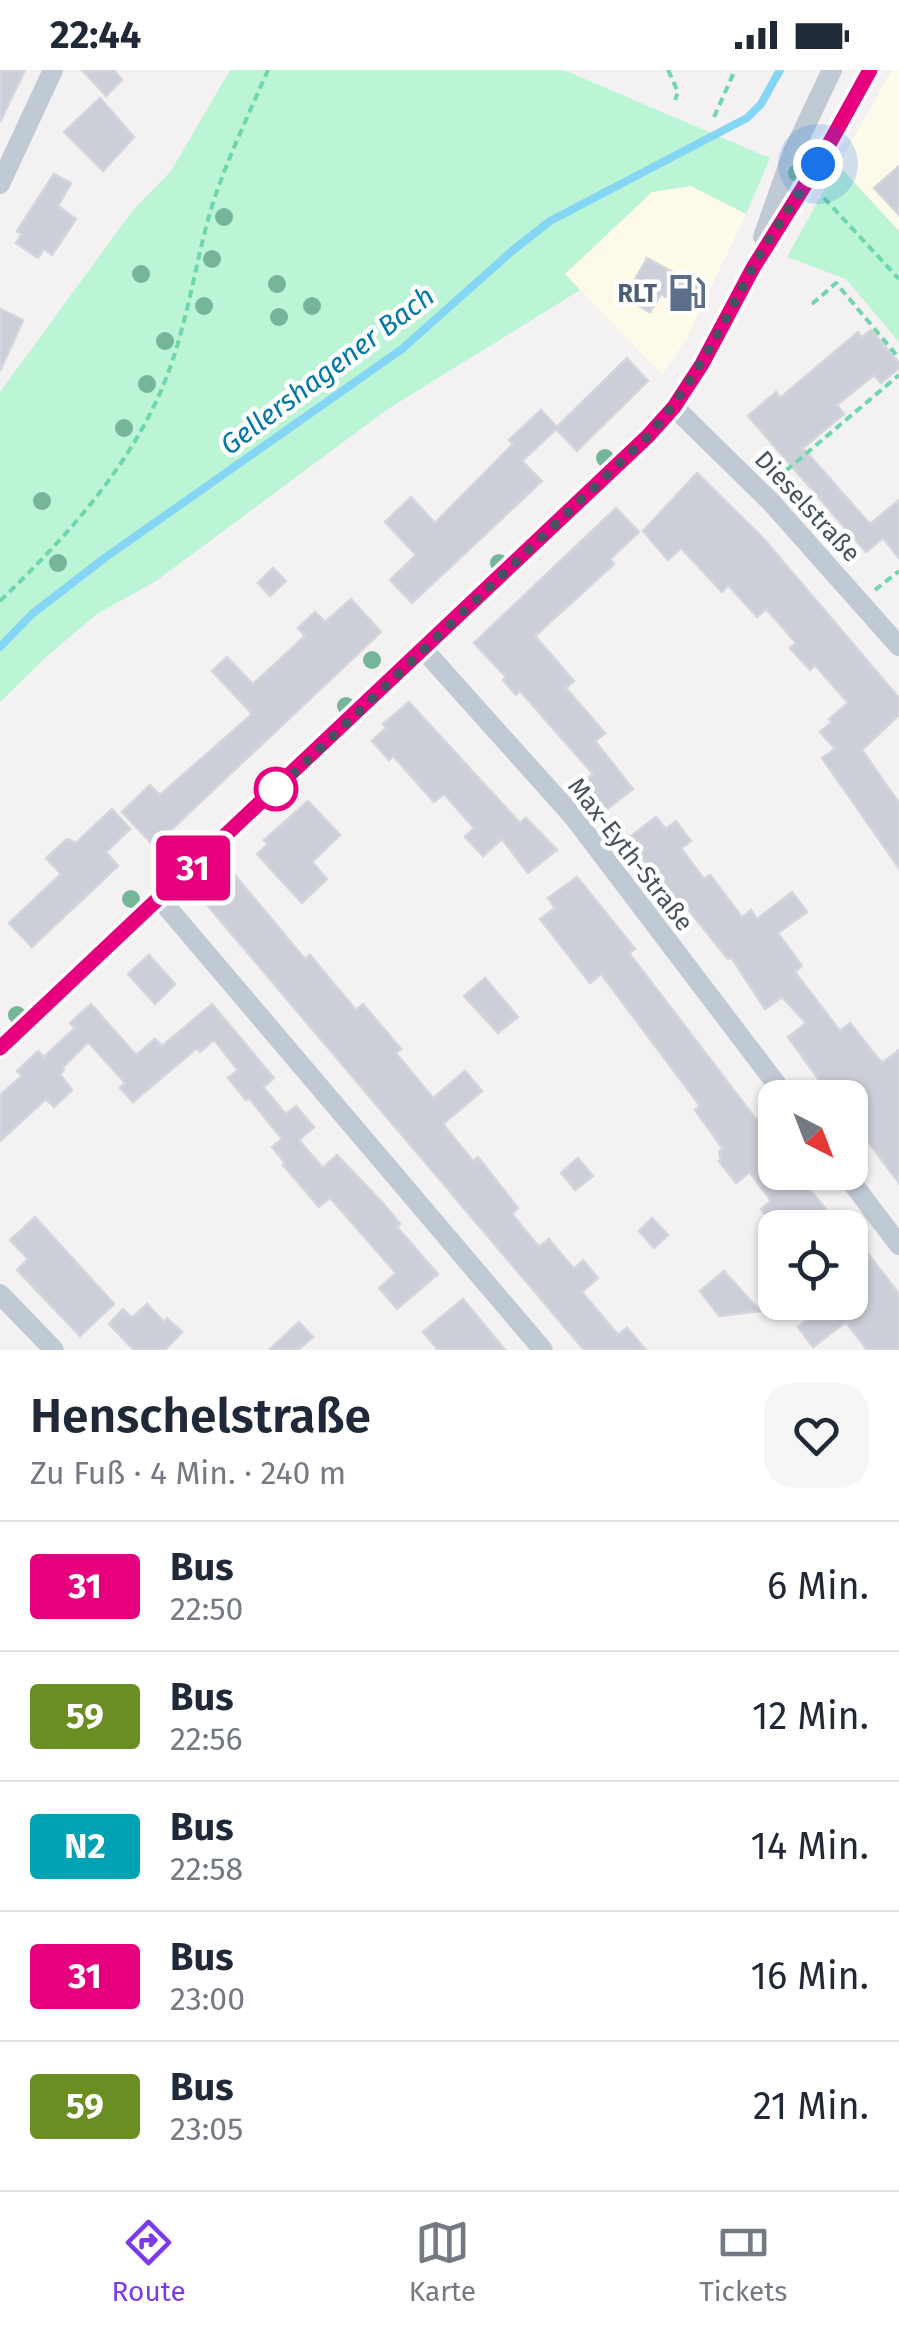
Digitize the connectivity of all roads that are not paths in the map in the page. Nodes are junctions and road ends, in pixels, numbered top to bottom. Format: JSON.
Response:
{"nodes":[{"id":1,"x":53,"y":70,"type":"edge"},
{"id":2,"x":832,"y":70,"type":"edge"},
{"id":3,"x":870,"y":70,"type":"edge"},
{"id":4,"x":0,"y":184,"type":"edge"},
{"id":5,"x":753,"y":268,"type":"junction"},
{"id":6,"x":674,"y":407,"type":"junction"},
{"id":7,"x":899,"y":646,"type":"edge"},
{"id":8,"x":424,"y":650,"type":"junction"},
{"id":9,"x":160,"y":899,"type":"junction"},
{"id":10,"x":0,"y":1048,"type":"edge"},
{"id":11,"x":773,"y":1080,"type":"edge"},
{"id":12,"x":857,"y":1190,"type":"edge"},
{"id":13,"x":899,"y":1246,"type":"edge"},
{"id":14,"x":0,"y":1294,"type":"edge"},
{"id":15,"x":54,"y":1350,"type":"edge"},
{"id":16,"x":543,"y":1350,"type":"edge"}],
"edges":[{"from":1,"to":4,"type":"street"},
{"from":2,"to":5,"type":"street"},
{"from":3,"to":5,"type":"street"},
{"from":5,"to":6,"type":"street"},
{"from":6,"to":7,"type":"street","name":"Dieselstraße"},
{"from":6,"to":8,"type":"street"},
{"from":8,"to":9,"type":"street"},
{"from":8,"to":11,"type":"street","name":"Max-Eyth-Straße"},
{"from":9,"to":10,"type":"street"},
{"from":9,"to":16,"type":"street"},
{"from":12,"to":13,"type":"street"},
{"from":14,"to":15,"type":"street"}]}
